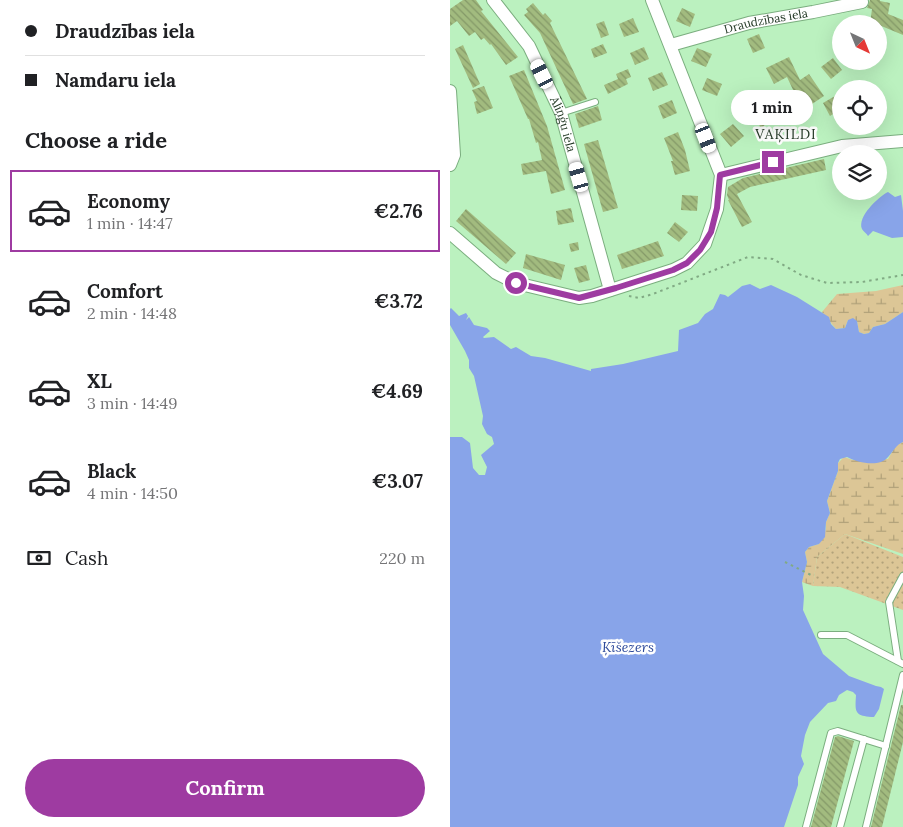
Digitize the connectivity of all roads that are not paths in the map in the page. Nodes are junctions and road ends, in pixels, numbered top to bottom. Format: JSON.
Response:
{"nodes":[{"id":1,"x":652,"y":0,"type":"edge"},
{"id":2,"x":497,"y":1,"type":"edge"},
{"id":3,"x":862,"y":2,"type":"dead end"},
{"id":4,"x":671,"y":45,"type":"junction"},
{"id":5,"x":450,"y":90,"type":"edge"},
{"id":6,"x":595,"y":102,"type":"dead end"},
{"id":7,"x":561,"y":113,"type":"junction"},
{"id":8,"x":903,"y":141,"type":"edge"},
{"id":9,"x":450,"y":165,"type":"edge"},
{"id":10,"x":720,"y":175,"type":"junction"},
{"id":11,"x":450,"y":233,"type":"edge"},
{"id":12,"x":613,"y":289,"type":"junction"},
{"id":13,"x":903,"y":576,"type":"edge"},
{"id":14,"x":821,"y":635,"type":"dead end"},
{"id":15,"x":901,"y":662,"type":"edge"},
{"id":16,"x":903,"y":675,"type":"edge"},
{"id":17,"x":864,"y":739,"type":"junction"},
{"id":18,"x":886,"y":746,"type":"junction"},
{"id":19,"x":806,"y":827,"type":"edge"},
{"id":20,"x":840,"y":827,"type":"edge"},
{"id":21,"x":866,"y":827,"type":"edge"}],
"edges":[{"from":1,"to":4,"type":"street"},
{"from":2,"to":7,"type":"street","name":"Āliņģu iela"},
{"from":3,"to":4,"type":"street","name":"Draudzības iela"},
{"from":4,"to":10,"type":"street"},
{"from":5,"to":9,"type":"street"},
{"from":6,"to":7,"type":"lane"},
{"from":7,"to":12,"type":"street","name":"Āliņģu iela"},
{"from":8,"to":10,"type":"street"},
{"from":10,"to":12,"type":"street"},
{"from":11,"to":12,"type":"street"},
{"from":13,"to":15,"type":"lane"},
{"from":14,"to":15,"type":"lane"},
{"from":16,"to":18,"type":"lane"},
{"from":17,"to":18,"type":"lane"},
{"from":17,"to":19,"type":"lane"},
{"from":17,"to":20,"type":"lane"},
{"from":18,"to":21,"type":"lane"}]}
